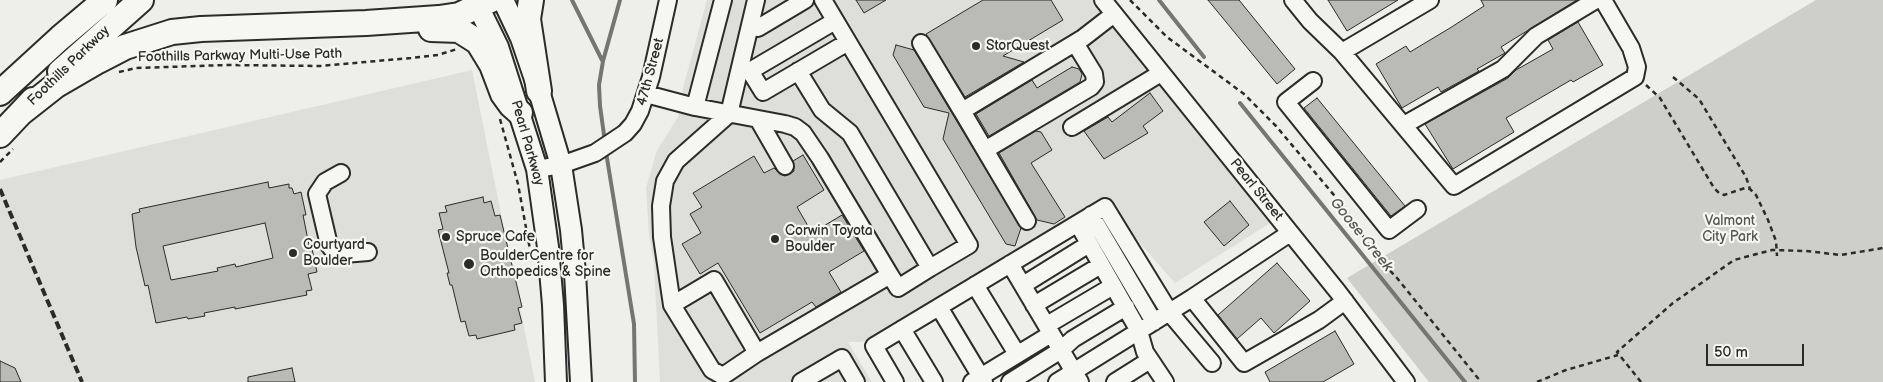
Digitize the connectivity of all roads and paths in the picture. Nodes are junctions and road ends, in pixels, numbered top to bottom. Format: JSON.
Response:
{"nodes":[{"id":1,"x":79,"y":0,"type":"edge"},
{"id":2,"x":105,"y":0,"type":"edge"},
{"id":3,"x":141,"y":0,"type":"edge"},
{"id":4,"x":503,"y":0,"type":"edge"},
{"id":5,"x":531,"y":0,"type":"edge"},
{"id":6,"x":668,"y":0,"type":"edge"},
{"id":7,"x":723,"y":0,"type":"edge"},
{"id":8,"x":756,"y":0,"type":"edge"},
{"id":9,"x":806,"y":0,"type":"edge"},
{"id":10,"x":824,"y":0,"type":"edge"},
{"id":11,"x":1103,"y":0,"type":"edge"},
{"id":12,"x":1130,"y":0,"type":"edge"},
{"id":13,"x":1293,"y":0,"type":"edge"},
{"id":14,"x":1430,"y":0,"type":"edge"},
{"id":15,"x":1596,"y":0,"type":"edge"},
{"id":16,"x":1604,"y":0,"type":"edge"},
{"id":17,"x":482,"y":2,"type":"edge"},
{"id":18,"x":1114,"y":14,"type":"junction"},
{"id":19,"x":835,"y":20,"type":"junction"},
{"id":20,"x":318,"y":25,"type":"junction"},
{"id":21,"x":750,"y":26,"type":"junction"},
{"id":22,"x":848,"y":42,"type":"junction"},
{"id":23,"x":921,"y":43,"type":"dead end"},
{"id":24,"x":1075,"y":43,"type":"junction"},
{"id":25,"x":463,"y":47,"type":"dead end"},
{"id":26,"x":1342,"y":52,"type":"junction"},
{"id":27,"x":745,"y":70,"type":"junction"},
{"id":28,"x":798,"y":71,"type":"junction"},
{"id":29,"x":1161,"y":73,"type":"junction"},
{"id":30,"x":113,"y":74,"type":"dead end"},
{"id":31,"x":1635,"y":77,"type":"junction"},
{"id":32,"x":1673,"y":77,"type":"dead end"},
{"id":33,"x":1313,"y":81,"type":"dead end"},
{"id":34,"x":7,"y":85,"type":"edge"},
{"id":35,"x":539,"y":90,"type":"junction"},
{"id":36,"x":646,"y":94,"type":"junction"},
{"id":37,"x":696,"y":107,"type":"junction"},
{"id":38,"x":962,"y":111,"type":"junction"},
{"id":39,"x":22,"y":112,"type":"junction"},
{"id":40,"x":520,"y":113,"type":"junction"},
{"id":41,"x":730,"y":114,"type":"junction"},
{"id":42,"x":758,"y":119,"type":"junction"},
{"id":43,"x":1404,"y":125,"type":"junction"},
{"id":44,"x":1072,"y":127,"type":"dead end"},
{"id":45,"x":0,"y":135,"type":"edge"},
{"id":46,"x":985,"y":150,"type":"junction"},
{"id":47,"x":512,"y":163,"type":"dead end"},
{"id":48,"x":561,"y":165,"type":"junction"},
{"id":49,"x":785,"y":166,"type":"dead end"},
{"id":50,"x":537,"y":169,"type":"junction"},
{"id":51,"x":341,"y":173,"type":"dead end"},
{"id":52,"x":1750,"y":189,"type":"junction"},
{"id":53,"x":1417,"y":209,"type":"dead end"},
{"id":54,"x":1084,"y":219,"type":"junction"},
{"id":55,"x":1027,"y":221,"type":"dead end"},
{"id":56,"x":1290,"y":233,"type":"junction"},
{"id":57,"x":1089,"y":244,"type":"junction"},
{"id":58,"x":1883,"y":248,"type":"edge"},
{"id":59,"x":1776,"y":250,"type":"junction"},
{"id":60,"x":368,"y":252,"type":"dead end"},
{"id":61,"x":1777,"y":256,"type":"dead end"},
{"id":62,"x":532,"y":257,"type":"dead end"},
{"id":63,"x":1010,"y":264,"type":"junction"},
{"id":64,"x":1101,"y":265,"type":"junction"},
{"id":65,"x":930,"y":268,"type":"junction"},
{"id":66,"x":890,"y":274,"type":"junction"},
{"id":67,"x":975,"y":285,"type":"junction"},
{"id":68,"x":1023,"y":285,"type":"junction"},
{"id":69,"x":1113,"y":286,"type":"junction"},
{"id":70,"x":1192,"y":298,"type":"junction"},
{"id":71,"x":1345,"y":301,"type":"junction"},
{"id":72,"x":672,"y":305,"type":"junction"},
{"id":73,"x":1034,"y":305,"type":"junction"},
{"id":74,"x":939,"y":307,"type":"junction"},
{"id":75,"x":1126,"y":307,"type":"junction"},
{"id":76,"x":1170,"y":313,"type":"junction"},
{"id":77,"x":1154,"y":322,"type":"junction"},
{"id":78,"x":902,"y":329,"type":"junction"},
{"id":79,"x":1049,"y":329,"type":"junction"},
{"id":80,"x":1139,"y":332,"type":"junction"},
{"id":81,"x":1061,"y":350,"type":"junction"},
{"id":82,"x":756,"y":353,"type":"junction"},
{"id":83,"x":1017,"y":354,"type":"junction"},
{"id":84,"x":1619,"y":355,"type":"junction"},
{"id":85,"x":1150,"y":360,"type":"junction"},
{"id":86,"x":1212,"y":363,"type":"dead end"},
{"id":87,"x":1077,"y":377,"type":"edge"},
{"id":88,"x":724,"y":379,"type":"edge"},
{"id":89,"x":979,"y":380,"type":"edge"},
{"id":90,"x":556,"y":382,"type":"edge"},
{"id":91,"x":581,"y":382,"type":"edge"},
{"id":92,"x":801,"y":382,"type":"edge"},
{"id":93,"x":856,"y":382,"type":"edge"},
{"id":94,"x":895,"y":382,"type":"edge"},
{"id":95,"x":934,"y":382,"type":"edge"},
{"id":96,"x":1010,"y":382,"type":"edge"},
{"id":97,"x":1057,"y":382,"type":"edge"},
{"id":98,"x":1115,"y":382,"type":"edge"},
{"id":99,"x":1164,"y":382,"type":"edge"},
{"id":100,"x":1406,"y":382,"type":"edge"},
{"id":101,"x":1481,"y":382,"type":"edge"},
{"id":102,"x":1537,"y":382,"type":"edge"},
{"id":103,"x":1642,"y":382,"type":"edge"}],
"edges":[{"from":1,"to":34,"type":"highway"},
{"from":2,"to":34,"type":"highway","name":"Foothills Parkway"},
{"from":3,"to":39,"type":"highway","name":"Foothills Parkway"},
{"from":4,"to":35,"type":"main road","name":"Pearl Parkway"},
{"from":5,"to":35,"type":"highway"},
{"from":6,"to":36,"type":"street","name":"47th Street"},
{"from":7,"to":37,"type":"street"},
{"from":8,"to":21,"type":"street"},
{"from":9,"to":21,"type":"street"},
{"from":10,"to":19,"type":"street"},
{"from":11,"to":18,"type":"street","name":"Pearl Street"},
{"from":12,"to":101,"type":"path"},
{"from":13,"to":26,"type":"street"},
{"from":14,"to":26,"type":"street"},
{"from":15,"to":43,"type":"street"},
{"from":16,"to":31,"type":"street"},
{"from":17,"to":20,"type":"highway"},
{"from":17,"to":40,"type":"main road","name":"Pearl Parkway"},
{"from":18,"to":24,"type":"street"},
{"from":18,"to":29,"type":"street","name":"Pearl Street"},
{"from":19,"to":22,"type":"street"},
{"from":19,"to":27,"type":"street"},
{"from":20,"to":39,"type":"highway"},
{"from":20,"to":40,"type":"highway"},
{"from":21,"to":27,"type":"street"},
{"from":22,"to":28,"type":"street"},
{"from":22,"to":65,"type":"street"},
{"from":23,"to":38,"type":"street"},
{"from":24,"to":38,"type":"street"},
{"from":24,"to":46,"type":"street"},
{"from":25,"to":30,"type":"path","name":"Foothills Parkway Multi-Use Path"},
{"from":26,"to":43,"type":"street"},
{"from":27,"to":28,"type":"street"},
{"from":27,"to":41,"type":"street"},
{"from":28,"to":65,"type":"street"},
{"from":29,"to":44,"type":"street"},
{"from":29,"to":56,"type":"street","name":"Pearl Street"},
{"from":31,"to":43,"type":"street"},
{"from":31,"to":52,"type":"path"},
{"from":32,"to":52,"type":"path"},
{"from":33,"to":53,"type":"street"},
{"from":35,"to":48,"type":"main road","name":"Pearl Parkway"},
{"from":36,"to":37,"type":"street"},
{"from":36,"to":48,"type":"street","name":"47th Street"},
{"from":37,"to":41,"type":"street"},
{"from":38,"to":46,"type":"street"},
{"from":39,"to":45,"type":"highway","name":"Foothills Parkway"},
{"from":40,"to":50,"type":"main road","name":"Pearl Parkway"},
{"from":41,"to":42,"type":"street"},
{"from":41,"to":72,"type":"street"},
{"from":42,"to":49,"type":"street"},
{"from":42,"to":66,"type":"street"},
{"from":46,"to":55,"type":"street"},
{"from":47,"to":62,"type":"path"},
{"from":48,"to":50,"type":"street","name":"47th Street"},
{"from":48,"to":91,"type":"main road","name":"Pearl Parkway"},
{"from":50,"to":90,"type":"main road","name":"Pearl Parkway"},
{"from":51,"to":60,"type":"street"},
{"from":52,"to":59,"type":"path"},
{"from":54,"to":57,"type":"street"},
{"from":54,"to":63,"type":"street"},
{"from":54,"to":76,"type":"street"},
{"from":54,"to":77,"type":"street"},
{"from":56,"to":70,"type":"street"},
{"from":56,"to":71,"type":"street","name":"Pearl Street"},
{"from":57,"to":64,"type":"street"},
{"from":57,"to":68,"type":"street"},
{"from":58,"to":59,"type":"path"},
{"from":59,"to":61,"type":"path"},
{"from":59,"to":84,"type":"path"},
{"from":63,"to":67,"type":"street"},
{"from":63,"to":68,"type":"street"},
{"from":64,"to":69,"type":"street"},
{"from":64,"to":73,"type":"street"},
{"from":65,"to":66,"type":"street"},
{"from":66,"to":82,"type":"street"},
{"from":67,"to":74,"type":"street"},
{"from":67,"to":83,"type":"street"},
{"from":68,"to":73,"type":"street"},
{"from":69,"to":75,"type":"street"},
{"from":69,"to":79,"type":"street"},
{"from":70,"to":71,"type":"street"},
{"from":70,"to":76,"type":"street"},
{"from":71,"to":100,"type":"street","name":"Pearl Street"},
{"from":72,"to":82,"type":"street"},
{"from":72,"to":88,"type":"street"},
{"from":73,"to":79,"type":"street"},
{"from":74,"to":78,"type":"street"},
{"from":74,"to":89,"type":"street"},
{"from":75,"to":80,"type":"street"},
{"from":75,"to":81,"type":"street"},
{"from":76,"to":77,"type":"street"},
{"from":76,"to":86,"type":"street"},
{"from":77,"to":80,"type":"street"},
{"from":78,"to":94,"type":"street"},
{"from":78,"to":95,"type":"street"},
{"from":79,"to":81,"type":"street"},
{"from":79,"to":83,"type":"street"},
{"from":80,"to":85,"type":"street"},
{"from":80,"to":87,"type":"street"},
{"from":81,"to":87,"type":"street"},
{"from":81,"to":96,"type":"street"},
{"from":82,"to":88,"type":"street"},
{"from":83,"to":89,"type":"street"},
{"from":84,"to":102,"type":"path"},
{"from":84,"to":103,"type":"path"},
{"from":85,"to":98,"type":"street"},
{"from":85,"to":99,"type":"street"},
{"from":87,"to":97,"type":"street"},
{"from":92,"to":93,"type":"street"}]}
